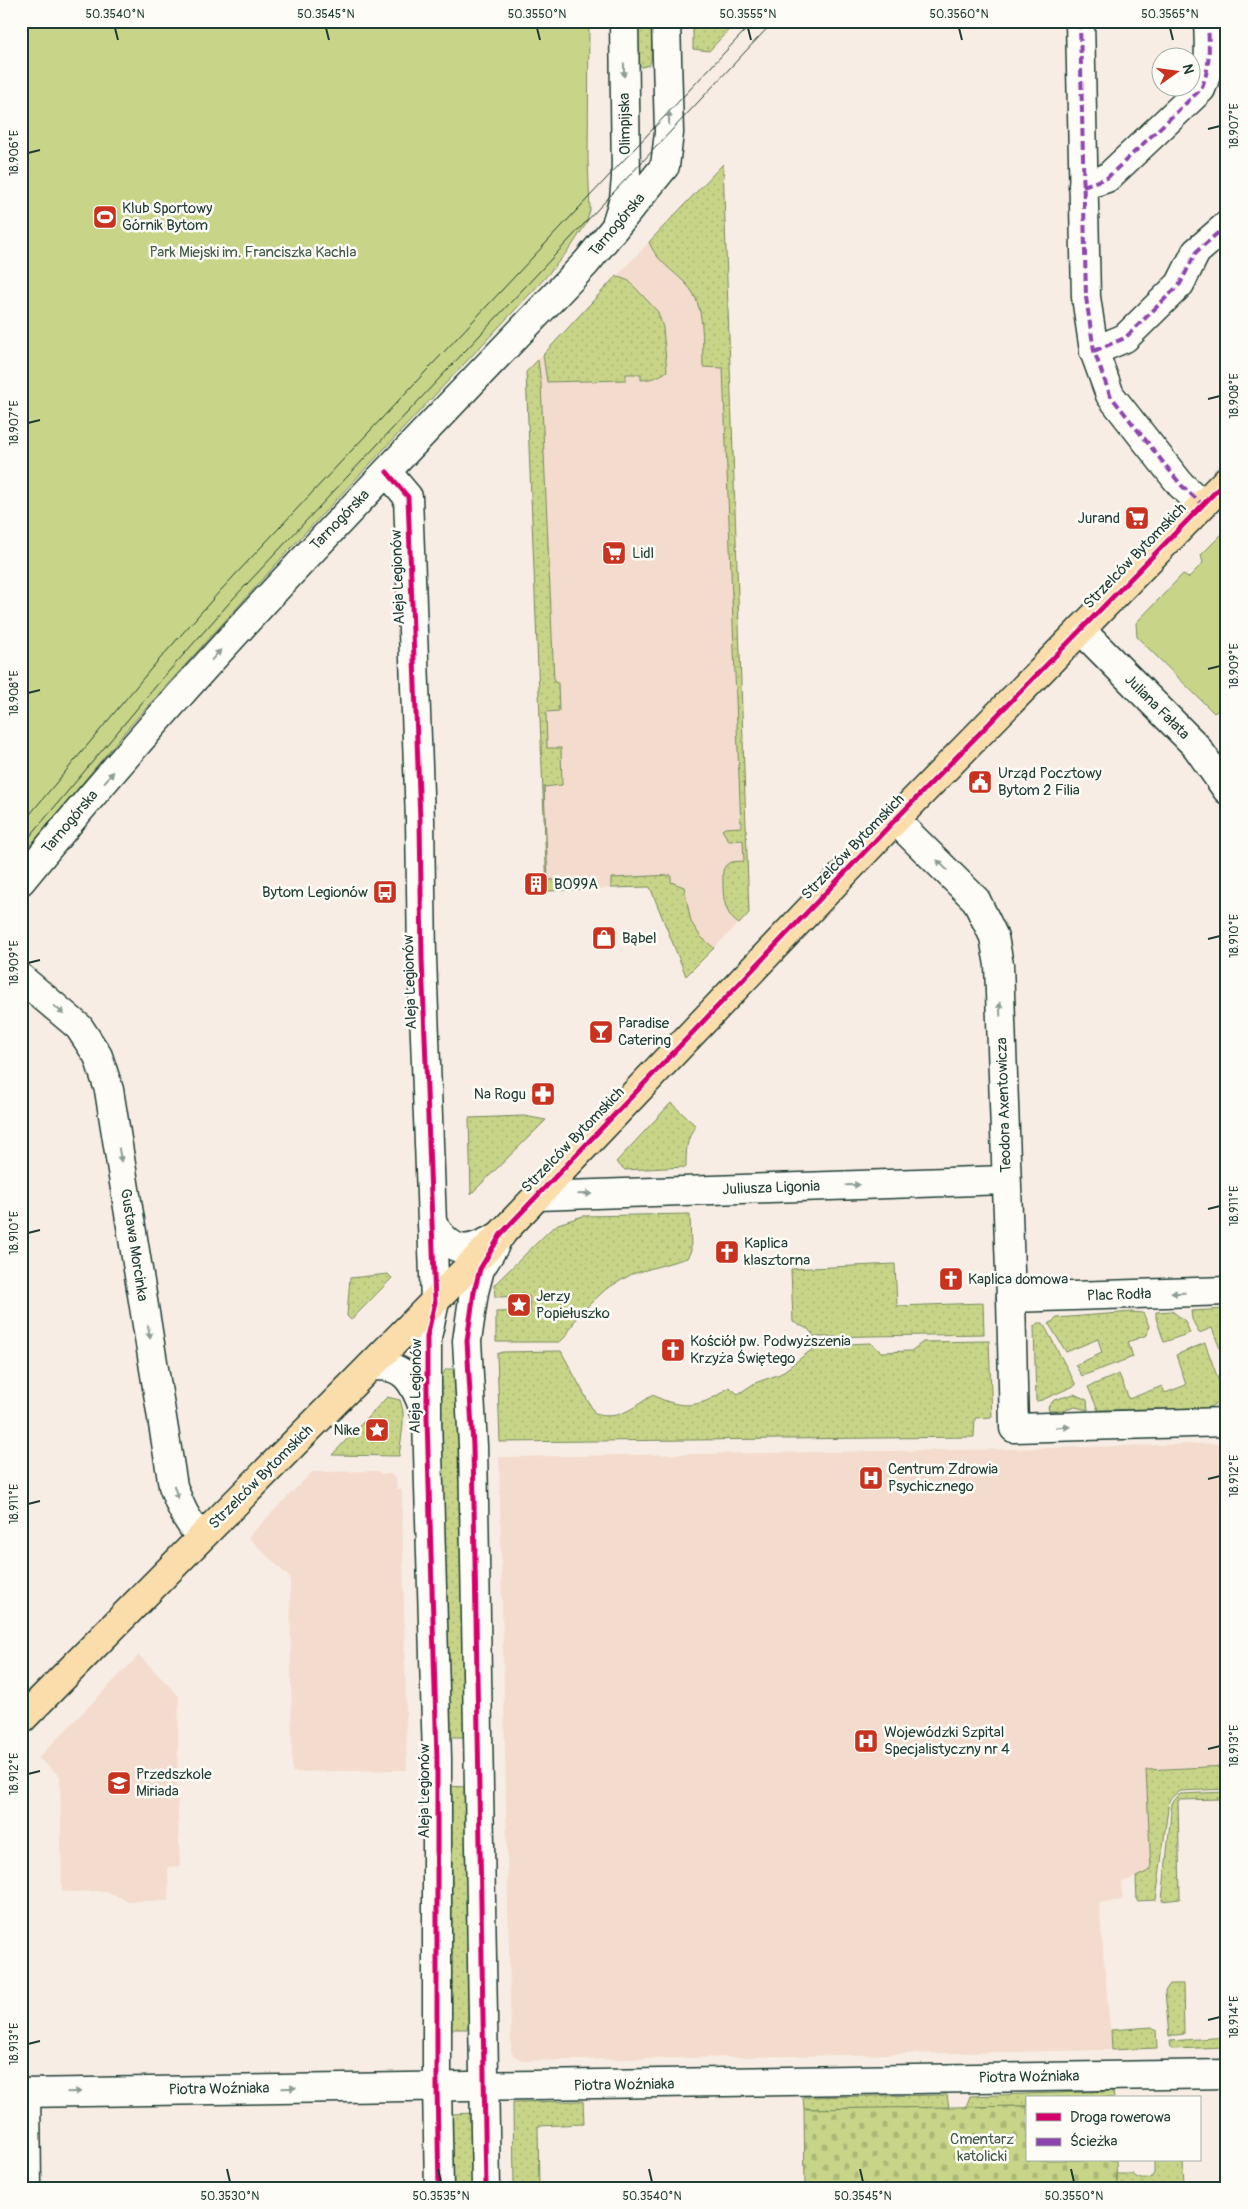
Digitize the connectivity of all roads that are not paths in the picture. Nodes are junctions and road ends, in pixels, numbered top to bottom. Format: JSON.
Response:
{"nodes":[{"id":1,"x":624,"y":21,"type":"edge"},
{"id":2,"x":666,"y":21,"type":"edge"},
{"id":3,"x":1080,"y":21,"type":"edge"},
{"id":4,"x":1208,"y":21,"type":"edge"},
{"id":5,"x":1083,"y":186,"type":"junction"},
{"id":6,"x":615,"y":225,"type":"junction"},
{"id":7,"x":1227,"y":225,"type":"edge"},
{"id":8,"x":1094,"y":351,"type":"junction"},
{"id":9,"x":387,"y":472,"type":"junction"},
{"id":10,"x":1227,"y":480,"type":"edge"},
{"id":11,"x":1202,"y":504,"type":"junction"},
{"id":12,"x":1081,"y":630,"type":"junction"},
{"id":13,"x":1227,"y":790,"type":"edge"},
{"id":14,"x":895,"y":820,"type":"junction"},
{"id":15,"x":21,"y":881,"type":"edge"},
{"id":16,"x":21,"y":978,"type":"edge"},
{"id":17,"x":1006,"y":1180,"type":"junction"},
{"id":18,"x":537,"y":1196,"type":"junction"},
{"id":19,"x":432,"y":1223,"type":"junction"},
{"id":20,"x":502,"y":1234,"type":"junction"},
{"id":21,"x":1227,"y":1291,"type":"edge"},
{"id":22,"x":1012,"y":1298,"type":"junction"},
{"id":23,"x":435,"y":1302,"type":"junction"},
{"id":24,"x":467,"y":1341,"type":"junction"},
{"id":25,"x":370,"y":1367,"type":"junction"},
{"id":26,"x":427,"y":1418,"type":"junction"},
{"id":27,"x":1227,"y":1422,"type":"edge"},
{"id":28,"x":201,"y":1537,"type":"junction"},
{"id":29,"x":21,"y":1720,"type":"edge"},
{"id":30,"x":478,"y":1757,"type":"junction"},
{"id":31,"x":437,"y":1758,"type":"junction"},
{"id":32,"x":1227,"y":2074,"type":"edge"},
{"id":33,"x":437,"y":2086,"type":"junction"},
{"id":34,"x":485,"y":2087,"type":"junction"},
{"id":35,"x":23,"y":2093,"type":"edge"},
{"id":36,"x":28,"y":2188,"type":"edge"},
{"id":37,"x":439,"y":2188,"type":"edge"},
{"id":38,"x":486,"y":2188,"type":"edge"}],
"edges":[{"from":1,"to":6,"type":"street","name":"Olimpijska","one_way":true},
{"from":6,"to":2,"type":"street","name":"Tarnogórska","one_way":true},
{"from":3,"to":5,"type":"street"},
{"from":4,"to":5,"type":"street"},
{"from":5,"to":8,"type":"street"},
{"from":6,"to":9,"type":"street","name":"Tarnogórska"},
{"from":7,"to":8,"type":"street"},
{"from":8,"to":11,"type":"street"},
{"from":15,"to":9,"type":"street","name":"Tarnogórska","one_way":true},
{"from":9,"to":19,"type":"street","name":"Aleja Legionów"},
{"from":10,"to":11,"type":"main road","name":"Strzelców Bytomskich"},
{"from":11,"to":12,"type":"main road","name":"Strzelców Bytomskich"},
{"from":12,"to":13,"type":"street","name":"Juliana Fałata"},
{"from":12,"to":14,"type":"main road","name":"Strzelców Bytomskich"},
{"from":17,"to":14,"type":"street","name":"Teodora Axentowicza","one_way":true},
{"from":14,"to":18,"type":"main road","name":"Strzelców Bytomskich"},
{"from":16,"to":28,"type":"street","name":"Gustawa Morcinka","one_way":true},
{"from":18,"to":17,"type":"street","name":"Juliusza Ligonia","one_way":true},
{"from":17,"to":22,"type":"street","name":"Teodora Axentowicza"},
{"from":18,"to":20,"type":"main road","name":"Strzelców Bytomskich"},
{"from":19,"to":20,"type":"street","name":"Strzelców Bytomskich"},
{"from":19,"to":23,"type":"street","name":"Aleja Legionów"},
{"from":20,"to":23,"type":"main road","name":"Strzelców Bytomskich"},
{"from":20,"to":24,"type":"street"},
{"from":21,"to":22,"type":"street","name":"Plac Rodła","one_way":true},
{"from":22,"to":27,"type":"street","name":"Teodora Axentowicza","one_way":true},
{"from":23,"to":24,"type":"street"},
{"from":23,"to":25,"type":"main road","name":"Strzelców Bytomskich"},
{"from":23,"to":26,"type":"street","name":"Aleja Legionów"},
{"from":24,"to":30,"type":"street"},
{"from":25,"to":26,"type":"street"},
{"from":25,"to":28,"type":"main road","name":"Strzelców Bytomskich"},
{"from":26,"to":31,"type":"street","name":"Aleja Legionów"},
{"from":28,"to":29,"type":"main road","name":"Strzelców Bytomskich"},
{"from":30,"to":31,"type":"street"},
{"from":30,"to":34,"type":"street"},
{"from":31,"to":33,"type":"street","name":"Aleja Legionów"},
{"from":32,"to":34,"type":"street","name":"Piotra Woźniaka"},
{"from":33,"to":34,"type":"street","name":"Piotra Woźniaka"},
{"from":35,"to":33,"type":"street","name":"Piotra Woźniaka","one_way":true},
{"from":33,"to":37,"type":"street","name":"Aleja Legionów"},
{"from":34,"to":38,"type":"street"},
{"from":35,"to":36,"type":"street"}]}
